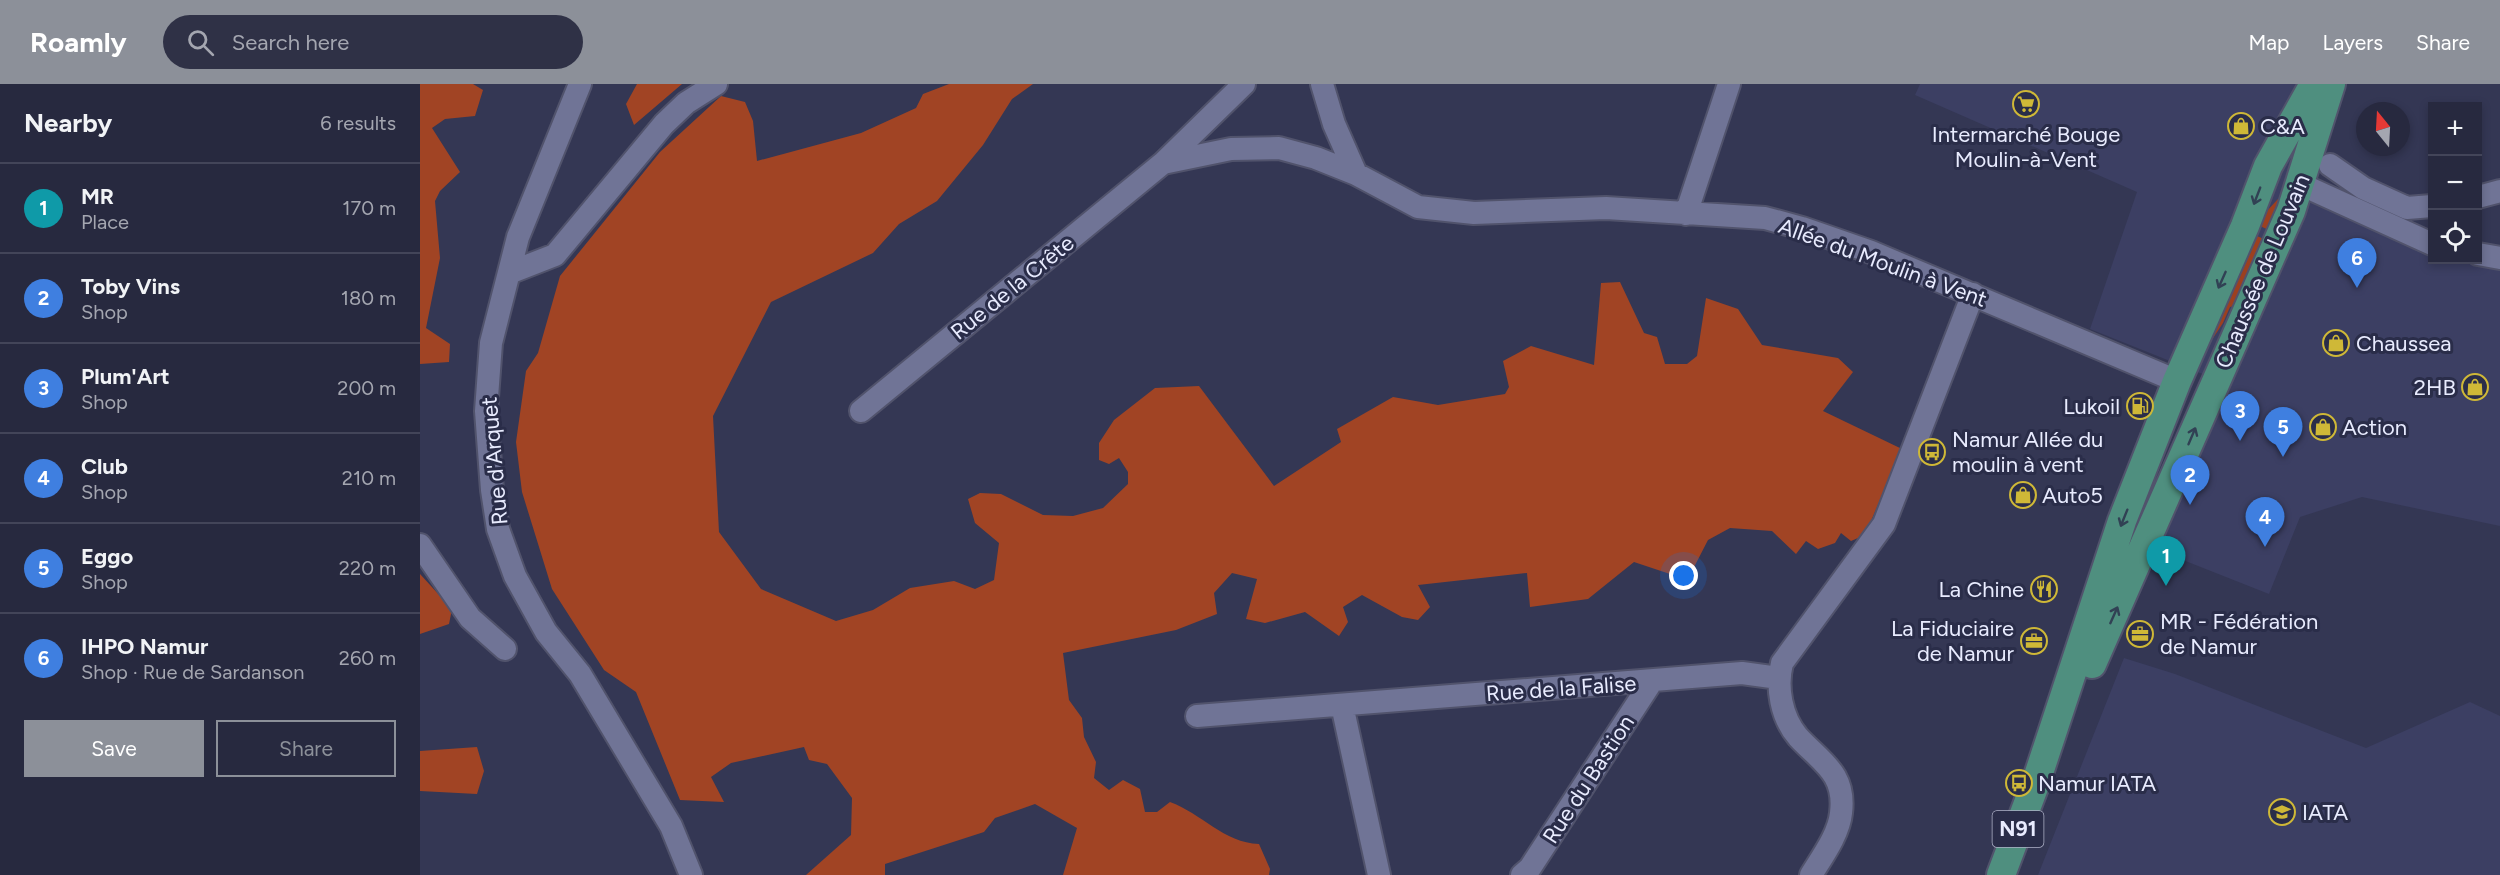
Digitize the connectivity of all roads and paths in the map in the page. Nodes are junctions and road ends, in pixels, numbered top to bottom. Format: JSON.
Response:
{"nodes":[{"id":1,"x":580,"y":84,"type":"edge"},
{"id":2,"x":716,"y":84,"type":"edge"},
{"id":3,"x":1244,"y":84,"type":"edge"},
{"id":4,"x":1322,"y":84,"type":"edge"},
{"id":5,"x":1729,"y":84,"type":"edge"},
{"id":6,"x":2314,"y":84,"type":"edge"},
{"id":7,"x":2331,"y":84,"type":"edge"},
{"id":8,"x":1163,"y":163,"type":"junction"},
{"id":9,"x":2330,"y":165,"type":"dead end"},
{"id":10,"x":2268,"y":166,"type":"junction"},
{"id":11,"x":1356,"y":174,"type":"junction"},
{"id":12,"x":2300,"y":184,"type":"junction"},
{"id":13,"x":2500,"y":191,"type":"edge"},
{"id":14,"x":2482,"y":196,"type":"edge"},
{"id":15,"x":2428,"y":206,"type":"edge"},
{"id":16,"x":1686,"y":214,"type":"junction"},
{"id":17,"x":2428,"y":241,"type":"edge"},
{"id":18,"x":2482,"y":255,"type":"edge"},
{"id":19,"x":2500,"y":258,"type":"edge"},
{"id":20,"x":509,"y":273,"type":"junction"},
{"id":21,"x":1973,"y":294,"type":"junction"},
{"id":22,"x":2177,"y":381,"type":"junction"},
{"id":23,"x":2214,"y":384,"type":"junction"},
{"id":24,"x":861,"y":411,"type":"dead end"},
{"id":25,"x":2139,"y":483,"type":"junction"},
{"id":26,"x":2168,"y":493,"type":"junction"},
{"id":27,"x":420,"y":545,"type":"edge"},
{"id":28,"x":505,"y":649,"type":"dead end"},
{"id":29,"x":1779,"y":678,"type":"junction"},
{"id":30,"x":1652,"y":681,"type":"junction"},
{"id":31,"x":1342,"y":705,"type":"junction"},
{"id":32,"x":1197,"y":716,"type":"dead end"},
{"id":33,"x":2036,"y":782,"type":"junction"},
{"id":34,"x":691,"y":875,"type":"edge"},
{"id":35,"x":1379,"y":875,"type":"edge"},
{"id":36,"x":1522,"y":875,"type":"edge"},
{"id":37,"x":1811,"y":875,"type":"edge"},
{"id":38,"x":2001,"y":875,"type":"edge"}],
"edges":[{"from":1,"to":20,"type":"street","name":"Rue d'Arquet"},
{"from":2,"to":20,"type":"street"},
{"from":3,"to":8,"type":"street","name":"Rue de la Crête"},
{"from":4,"to":11,"type":"street"},
{"from":5,"to":16,"type":"street"},
{"from":6,"to":10,"type":"main road","name":"Chaussée de Louvain","number":"N91"},
{"from":7,"to":12,"type":"main road","name":"Chaussée de Louvain","number":"N91"},
{"from":8,"to":11,"type":"street","name":"Rue de la Crête"},
{"from":8,"to":24,"type":"street","name":"Rue de la Crête"},
{"from":9,"to":15,"type":"street"},
{"from":10,"to":12,"type":"main road"},
{"from":10,"to":22,"type":"main road","name":"Chaussée de Louvain","number":"N91","one_way":true},
{"from":11,"to":16,"type":"street","name":"Allée du Moulin à Vent"},
{"from":12,"to":17,"type":"street"},
{"from":12,"to":23,"type":"main road","name":"Chaussée de Louvain","number":"N91"},
{"from":13,"to":14,"type":"street"},
{"from":16,"to":21,"type":"street","name":"Allée du Moulin à Vent"},
{"from":18,"to":19,"type":"street"},
{"from":20,"to":34,"type":"street","name":"Rue d'Arquet"},
{"from":21,"to":22,"type":"street","name":"Allée du Moulin à Vent"},
{"from":21,"to":29,"type":"street"},
{"from":22,"to":23,"type":"main road"},
{"from":22,"to":25,"type":"main road","name":"Chaussée de Louvain","number":"N91"},
{"from":26,"to":23,"type":"main road","name":"Chaussée de Louvain","number":"N91","one_way":true},
{"from":25,"to":26,"type":"main road"},
{"from":25,"to":33,"type":"main road","name":"Chaussée de Louvain","number":"N91","one_way":true},
{"from":33,"to":26,"type":"main road","name":"Chaussée de Louvain","number":"N91","one_way":true},
{"from":27,"to":28,"type":"street"},
{"from":29,"to":30,"type":"street","name":"Rue de la Falise"},
{"from":29,"to":37,"type":"street"},
{"from":30,"to":31,"type":"street","name":"Rue de la Falise"},
{"from":30,"to":36,"type":"street","name":"Rue du Bastion"},
{"from":31,"to":32,"type":"street","name":"Rue de la Falise"},
{"from":31,"to":35,"type":"street"},
{"from":33,"to":38,"type":"main road","name":"Chaussée de Louvain","number":"N91"}]}
